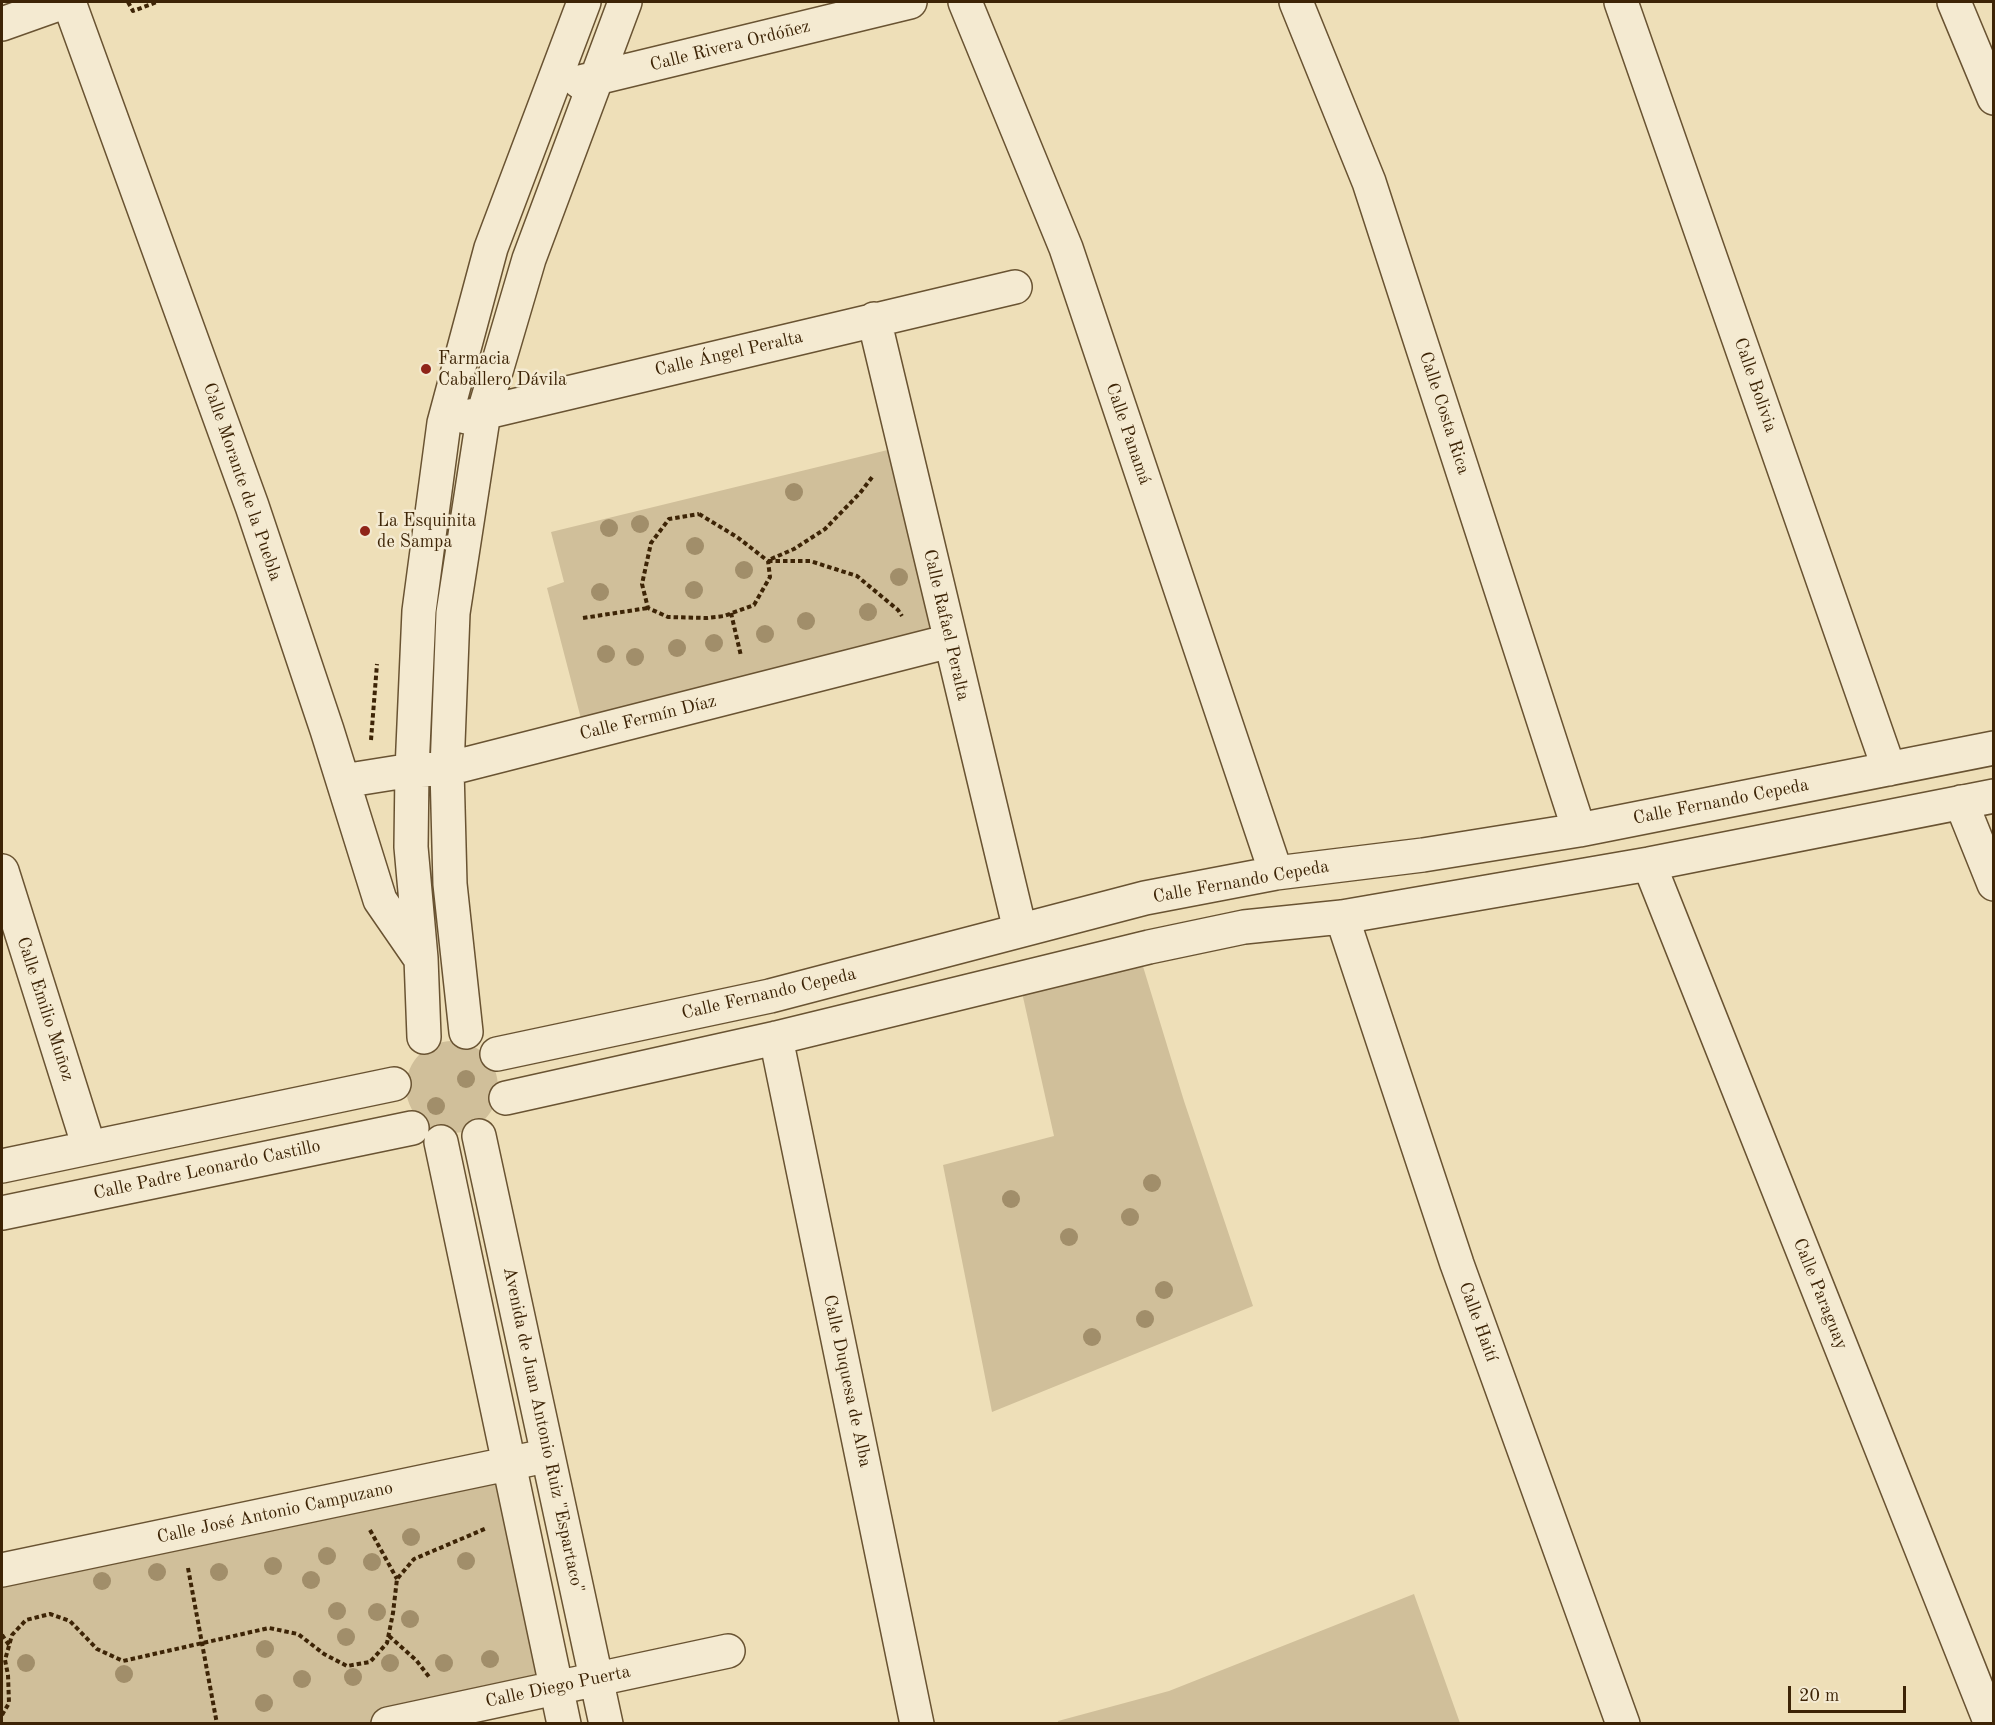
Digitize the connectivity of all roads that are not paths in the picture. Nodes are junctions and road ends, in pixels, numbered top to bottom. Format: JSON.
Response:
{"nodes":[{"id":1,"x":64,"y":2,"type":"edge"},
{"id":2,"x":69,"y":2,"type":"edge"},
{"id":3,"x":585,"y":2,"type":"edge"},
{"id":4,"x":626,"y":2,"type":"edge"},
{"id":5,"x":910,"y":2,"type":"edge"},
{"id":6,"x":965,"y":2,"type":"edge"},
{"id":7,"x":1296,"y":2,"type":"edge"},
{"id":8,"x":1621,"y":2,"type":"edge"},
{"id":9,"x":1954,"y":2,"type":"edge"},
{"id":10,"x":2,"y":24,"type":"edge"},
{"id":11,"x":596,"y":79,"type":"junction"},
{"id":12,"x":550,"y":89,"type":"junction"},
{"id":13,"x":1994,"y":98,"type":"edge"},
{"id":14,"x":1015,"y":287,"type":"dead end"},
{"id":15,"x":874,"y":319,"type":"junction"},
{"id":16,"x":484,"y":412,"type":"junction"},
{"id":17,"x":444,"y":423,"type":"junction"},
{"id":18,"x":936,"y":644,"type":"junction"},
{"id":19,"x":1994,"y":747,"type":"edge"},
{"id":20,"x":447,"y":769,"type":"junction"},
{"id":21,"x":1889,"y":769,"type":"junction"},
{"id":22,"x":412,"y":770,"type":"junction"},
{"id":23,"x":343,"y":781,"type":"junction"},
{"id":24,"x":1994,"y":795,"type":"edge"},
{"id":25,"x":1962,"y":802,"type":"junction"},
{"id":26,"x":1579,"y":830,"type":"junction"},
{"id":27,"x":1649,"y":864,"type":"junction"},
{"id":28,"x":2,"y":871,"type":"edge"},
{"id":29,"x":1276,"y":873,"type":"junction"},
{"id":30,"x":1994,"y":884,"type":"edge"},
{"id":31,"x":1342,"y":917,"type":"junction"},
{"id":32,"x":1020,"y":930,"type":"junction"},
{"id":33,"x":421,"y":958,"type":"junction"},
{"id":34,"x":466,"y":1032,"type":"junction"},
{"id":35,"x":424,"y":1037,"type":"junction"},
{"id":36,"x":776,"y":1038,"type":"junction"},
{"id":37,"x":497,"y":1054,"type":"junction"},
{"id":38,"x":394,"y":1084,"type":"junction"},
{"id":39,"x":506,"y":1098,"type":"junction"},
{"id":40,"x":412,"y":1128,"type":"junction"},
{"id":41,"x":479,"y":1136,"type":"junction"},
{"id":42,"x":441,"y":1142,"type":"junction"},
{"id":43,"x":89,"y":1147,"type":"junction"},
{"id":44,"x":2,"y":1166,"type":"edge"},
{"id":45,"x":2,"y":1213,"type":"edge"},
{"id":46,"x":548,"y":1455,"type":"junction"},
{"id":47,"x":511,"y":1463,"type":"junction"},
{"id":48,"x":2,"y":1570,"type":"edge"},
{"id":49,"x":728,"y":1651,"type":"dead end"},
{"id":50,"x":597,"y":1679,"type":"junction"},
{"id":51,"x":557,"y":1687,"type":"junction"},
{"id":52,"x":388,"y":1724,"type":"edge"},
{"id":53,"x":564,"y":1724,"type":"edge"},
{"id":54,"x":606,"y":1724,"type":"edge"},
{"id":55,"x":917,"y":1724,"type":"edge"},
{"id":56,"x":1623,"y":1724,"type":"edge"},
{"id":57,"x":1991,"y":1724,"type":"edge"}],
"edges":[{"from":1,"to":10,"type":"street"},
{"from":2,"to":23,"type":"street","name":"Calle Morante de la Puebla"},
{"from":3,"to":12,"type":"street"},
{"from":4,"to":11,"type":"street"},
{"from":5,"to":11,"type":"street","name":"Calle Rivera Ordóñez"},
{"from":6,"to":29,"type":"street","name":"Calle Panamá"},
{"from":7,"to":26,"type":"street","name":"Calle Costa Rica"},
{"from":8,"to":21,"type":"street","name":"Calle Bolivia"},
{"from":9,"to":13,"type":"street"},
{"from":11,"to":12,"type":"street","name":"Calle Rivera Ordóñez"},
{"from":11,"to":16,"type":"street"},
{"from":12,"to":17,"type":"street"},
{"from":14,"to":15,"type":"street","name":"Calle Ángel Peralta"},
{"from":15,"to":16,"type":"street","name":"Calle Ángel Peralta"},
{"from":15,"to":18,"type":"street","name":"Calle Rafael Peralta"},
{"from":16,"to":17,"type":"street","name":"Calle Ángel Peralta"},
{"from":16,"to":20,"type":"street"},
{"from":17,"to":22,"type":"street"},
{"from":18,"to":20,"type":"street","name":"Calle Fermín Díaz"},
{"from":18,"to":32,"type":"street","name":"Calle Rafael Peralta"},
{"from":19,"to":21,"type":"street","name":"Calle Fernando Cepeda"},
{"from":20,"to":22,"type":"street","name":"Calle Fermín Díaz"},
{"from":20,"to":34,"type":"street"},
{"from":21,"to":26,"type":"street","name":"Calle Fernando Cepeda"},
{"from":22,"to":23,"type":"street","name":"Calle Fermín Díaz"},
{"from":22,"to":33,"type":"street"},
{"from":23,"to":33,"type":"street","name":"Calle Morante de la Puebla"},
{"from":24,"to":25,"type":"street"},
{"from":25,"to":27,"type":"street"},
{"from":25,"to":30,"type":"street"},
{"from":26,"to":29,"type":"street","name":"Calle Fernando Cepeda"},
{"from":27,"to":31,"type":"street"},
{"from":27,"to":57,"type":"street","name":"Calle Paraguay"},
{"from":28,"to":43,"type":"street","name":"Calle Emilio Muñoz"},
{"from":29,"to":32,"type":"street","name":"Calle Fernando Cepeda"},
{"from":31,"to":36,"type":"street"},
{"from":31,"to":56,"type":"street","name":"Calle Haití"},
{"from":32,"to":37,"type":"street","name":"Calle Fernando Cepeda"},
{"from":33,"to":35,"type":"street"},
{"from":34,"to":35,"type":"street"},
{"from":34,"to":37,"type":"street"},
{"from":35,"to":38,"type":"street"},
{"from":36,"to":39,"type":"street"},
{"from":36,"to":55,"type":"street","name":"Calle Duquesa de Alba"},
{"from":37,"to":39,"type":"street"},
{"from":38,"to":40,"type":"street"},
{"from":38,"to":43,"type":"street"},
{"from":39,"to":41,"type":"street"},
{"from":40,"to":42,"type":"street"},
{"from":40,"to":45,"type":"street","name":"Calle Padre Leonardo Castillo"},
{"from":41,"to":42,"type":"street"},
{"from":41,"to":46,"type":"street","name":"Avenida de Juan Antonio Ruiz \"Espartaco\""},
{"from":42,"to":47,"type":"street"},
{"from":43,"to":44,"type":"street"},
{"from":46,"to":47,"type":"street","name":"Calle José Antonio Campuzano"},
{"from":46,"to":50,"type":"street","name":"Avenida de Juan Antonio Ruiz \"Espartaco\""},
{"from":47,"to":48,"type":"street","name":"Calle José Antonio Campuzano"},
{"from":47,"to":51,"type":"street"},
{"from":49,"to":50,"type":"street","name":"Calle Diego Puerta"},
{"from":50,"to":51,"type":"street","name":"Calle Diego Puerta"},
{"from":50,"to":54,"type":"street","name":"Avenida de Juan Antonio Ruiz \"Espartaco\""},
{"from":51,"to":52,"type":"street","name":"Calle Diego Puerta"},
{"from":51,"to":53,"type":"street"}]}
